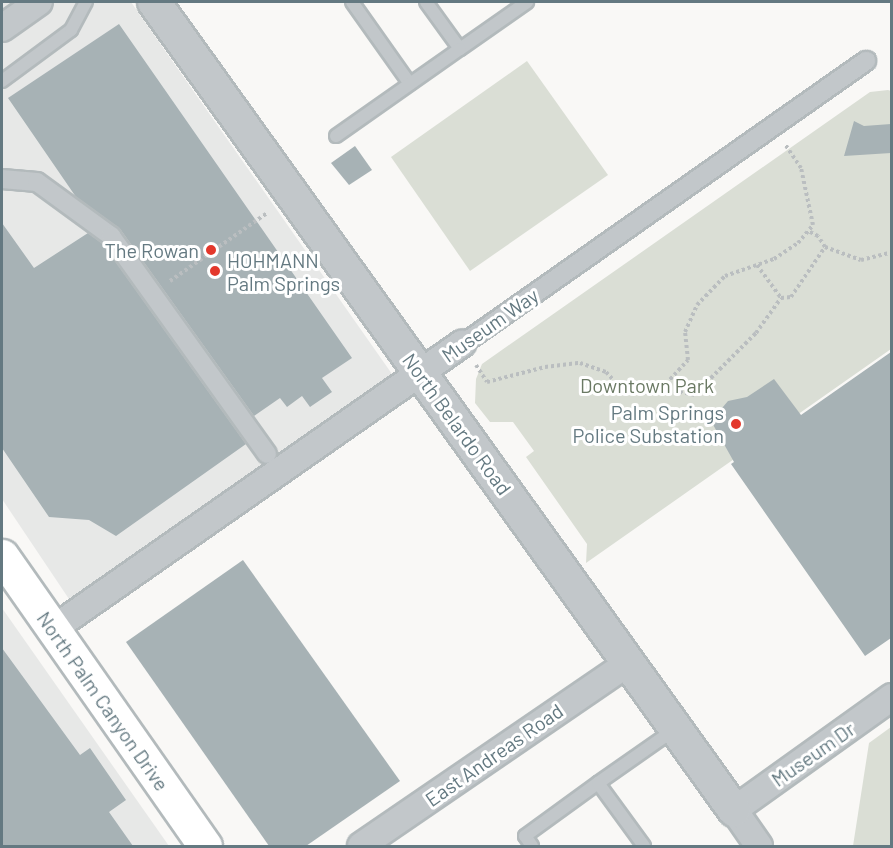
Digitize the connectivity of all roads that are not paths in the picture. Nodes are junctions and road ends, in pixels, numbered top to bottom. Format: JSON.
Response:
{"nodes":[{"id":1,"x":39,"y":2,"type":"edge"},
{"id":2,"x":86,"y":2,"type":"edge"},
{"id":3,"x":154,"y":2,"type":"edge"},
{"id":4,"x":352,"y":2,"type":"edge"},
{"id":5,"x":426,"y":2,"type":"edge"},
{"id":6,"x":527,"y":2,"type":"edge"},
{"id":7,"x":2,"y":28,"type":"edge"},
{"id":8,"x":459,"y":49,"type":"junction"},
{"id":9,"x":866,"y":60,"type":"dead end"},
{"id":10,"x":2,"y":81,"type":"edge"},
{"id":11,"x":410,"y":84,"type":"junction"},
{"id":12,"x":336,"y":136,"type":"dead end"},
{"id":13,"x":2,"y":179,"type":"edge"},
{"id":14,"x":421,"y":373,"type":"junction"},
{"id":15,"x":267,"y":454,"type":"dead end"},
{"id":16,"x":2,"y":556,"type":"edge"},
{"id":17,"x":53,"y":629,"type":"junction"},
{"id":18,"x":628,"y":663,"type":"junction"},
{"id":19,"x":891,"y":698,"type":"edge"},
{"id":20,"x":675,"y":729,"type":"junction"},
{"id":21,"x":598,"y":783,"type":"junction"},
{"id":22,"x":734,"y":810,"type":"junction"},
{"id":23,"x":205,"y":846,"type":"edge"},
{"id":24,"x":361,"y":846,"type":"edge"},
{"id":25,"x":532,"y":846,"type":"edge"},
{"id":26,"x":644,"y":846,"type":"edge"},
{"id":27,"x":759,"y":846,"type":"edge"}],
"edges":[{"from":1,"to":7,"type":"street"},
{"from":2,"to":10,"type":"lane"},
{"from":3,"to":14,"type":"street","name":"North Belardo Road"},
{"from":4,"to":11,"type":"lane"},
{"from":5,"to":8,"type":"lane"},
{"from":6,"to":8,"type":"lane"},
{"from":8,"to":11,"type":"lane"},
{"from":9,"to":14,"type":"street","name":"Museum Way"},
{"from":11,"to":12,"type":"lane"},
{"from":13,"to":15,"type":"street"},
{"from":14,"to":17,"type":"street","name":"Museum Way"},
{"from":14,"to":18,"type":"street","name":"North Belardo Road"},
{"from":16,"to":17,"type":"main road","name":"North Palm Canyon Drive"},
{"from":17,"to":23,"type":"main road","name":"North Palm Canyon Drive"},
{"from":18,"to":20,"type":"street","name":"North Belardo Road"},
{"from":18,"to":24,"type":"street","name":"East Andreas Road"},
{"from":19,"to":22,"type":"street","name":"Museum Dr"},
{"from":20,"to":21,"type":"lane"},
{"from":20,"to":22,"type":"street","name":"North Belardo Road"},
{"from":21,"to":25,"type":"lane"},
{"from":21,"to":26,"type":"lane"},
{"from":22,"to":27,"type":"street","name":"North Belardo Road"}]}
